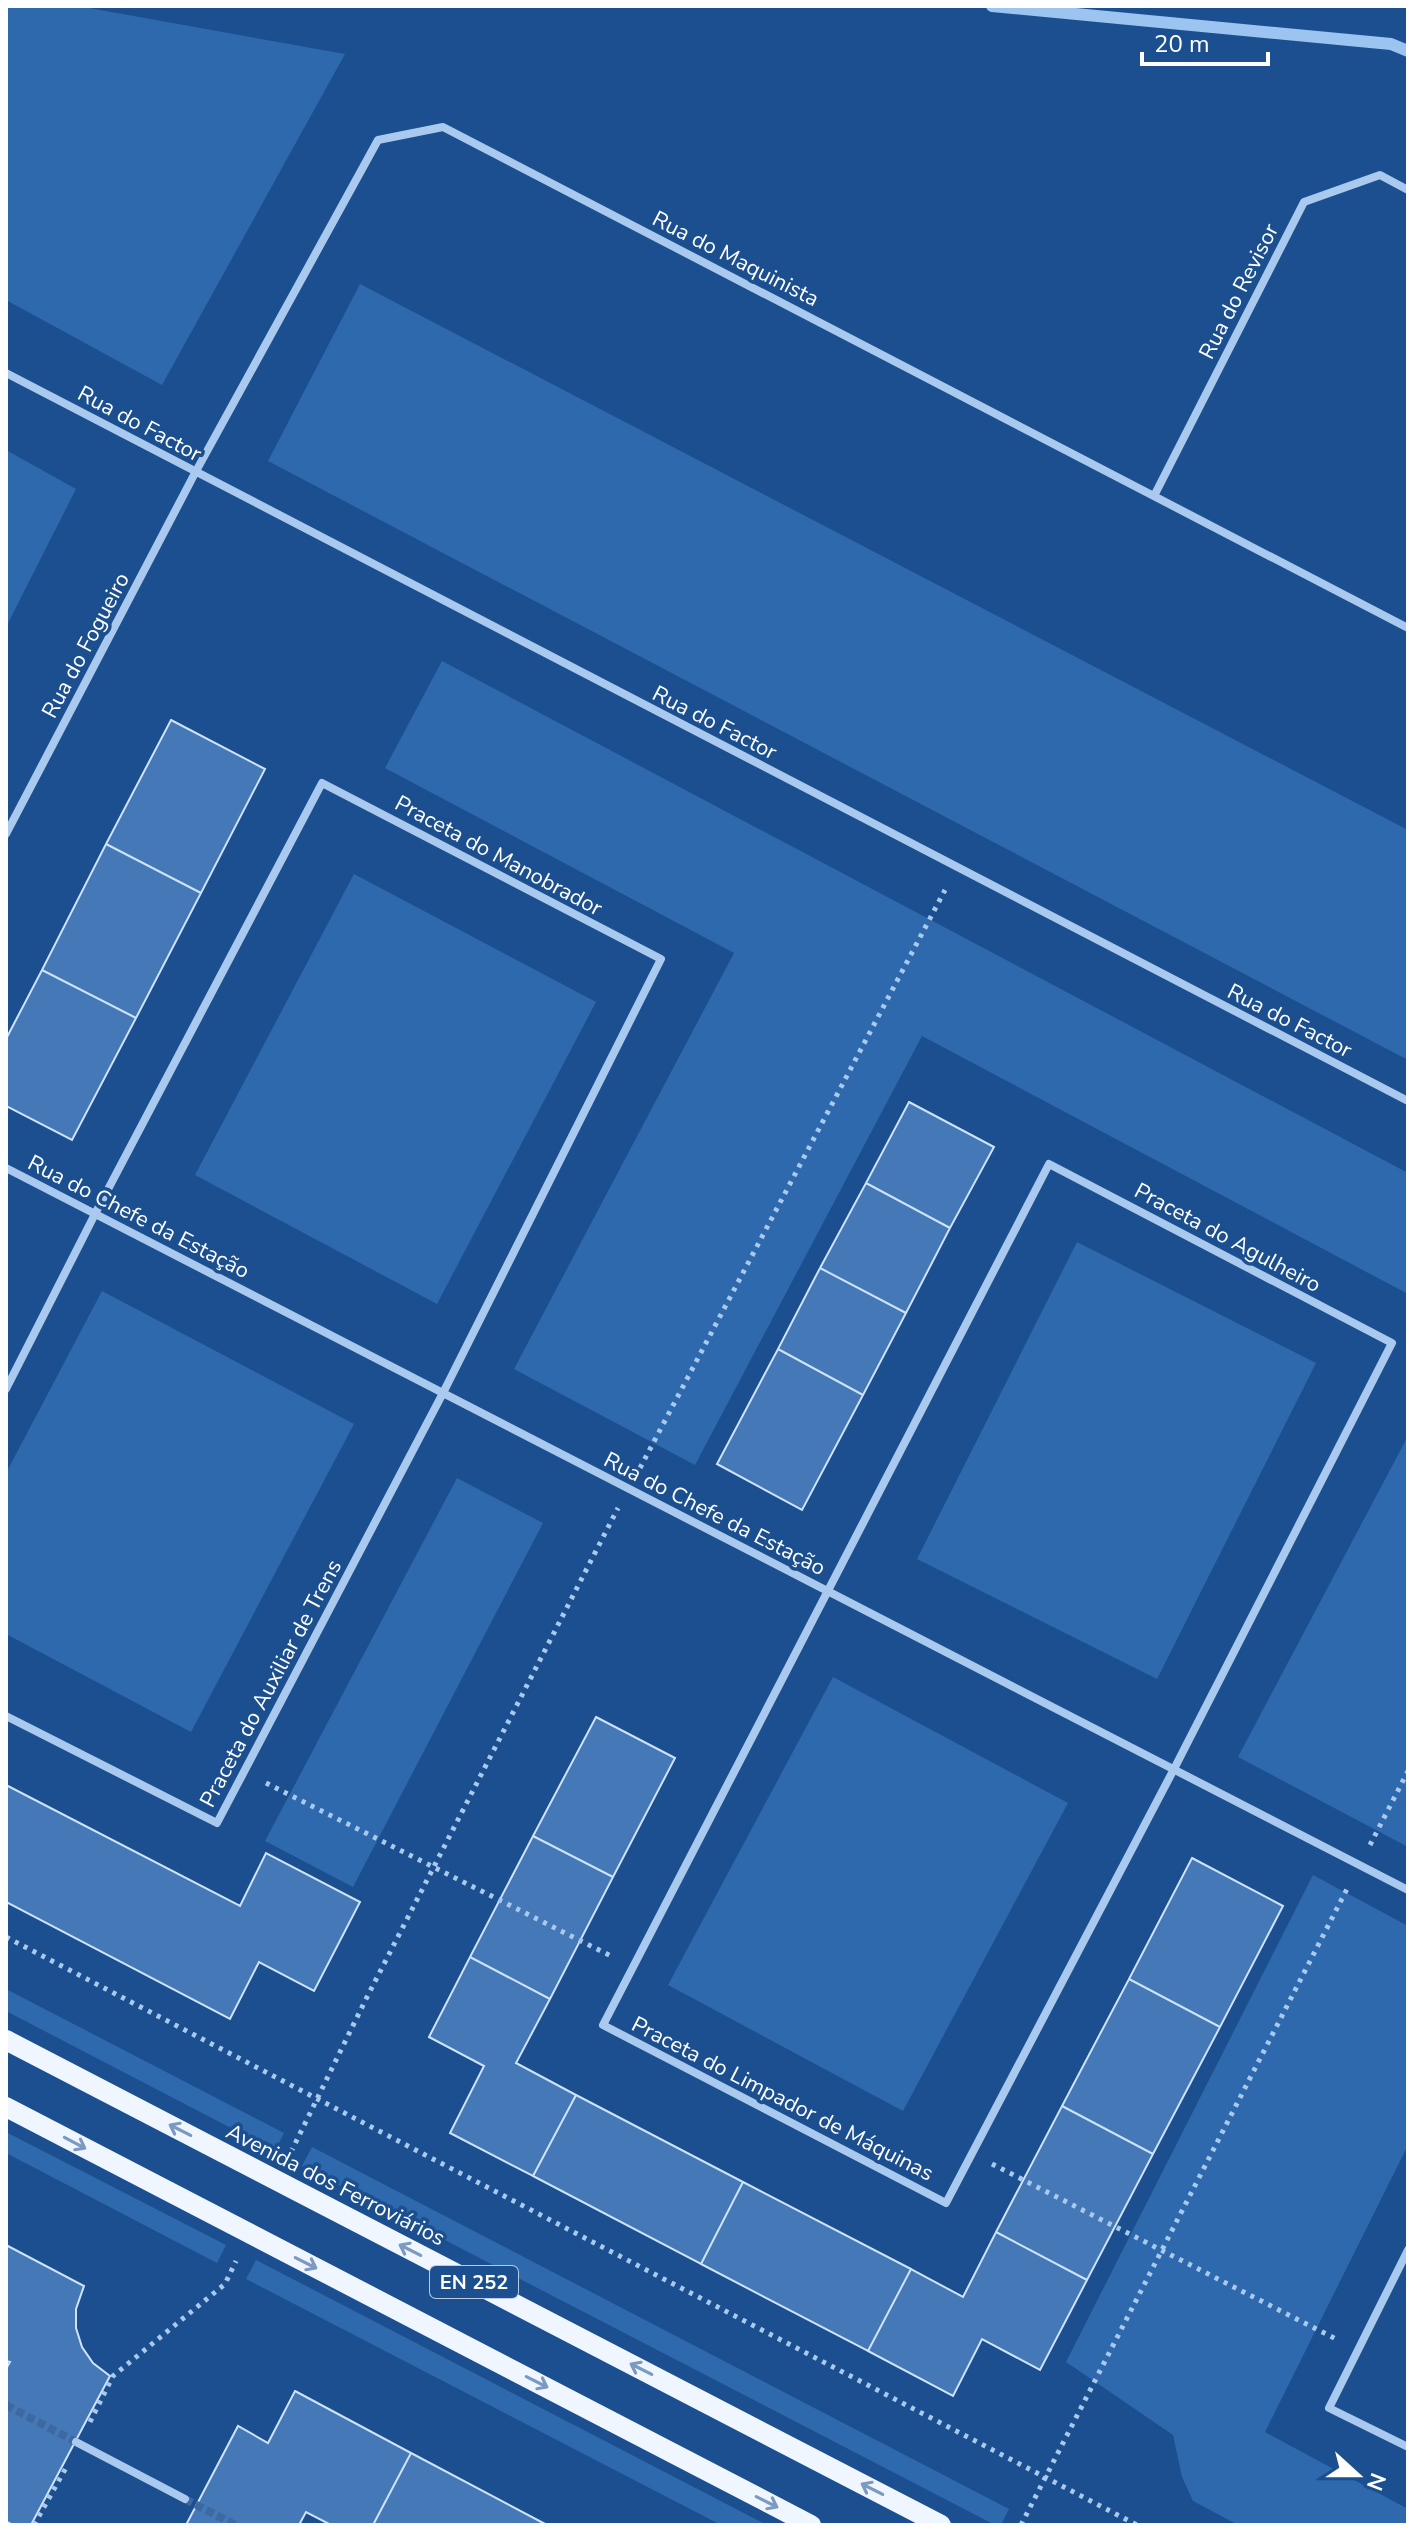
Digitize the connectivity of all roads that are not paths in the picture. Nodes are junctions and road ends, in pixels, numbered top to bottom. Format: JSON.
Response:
{"nodes":[{"id":1,"x":1408,"y":190,"type":"edge"},
{"id":2,"x":6,"y":373,"type":"edge"},
{"id":3,"x":195,"y":473,"type":"junction"},
{"id":4,"x":1154,"y":496,"type":"junction"},
{"id":5,"x":1408,"y":628,"type":"edge"},
{"id":6,"x":6,"y":834,"type":"edge"},
{"id":7,"x":1408,"y":1101,"type":"edge"},
{"id":8,"x":6,"y":1168,"type":"edge"},
{"id":9,"x":95,"y":1214,"type":"junction"},
{"id":10,"x":6,"y":1389,"type":"edge"},
{"id":11,"x":443,"y":1393,"type":"junction"},
{"id":12,"x":829,"y":1592,"type":"junction"},
{"id":13,"x":6,"y":1716,"type":"edge"},
{"id":14,"x":1174,"y":1769,"type":"junction"},
{"id":15,"x":1408,"y":1890,"type":"edge"},
{"id":16,"x":6,"y":2040,"type":"edge"},
{"id":17,"x":6,"y":2107,"type":"edge"},
{"id":18,"x":1408,"y":2250,"type":"edge"},
{"id":19,"x":78,"y":2443,"type":"tunnel mouth"},
{"id":20,"x":1408,"y":2447,"type":"edge"},
{"id":21,"x":185,"y":2499,"type":"tunnel mouth"},
{"id":22,"x":811,"y":2525,"type":"edge"},
{"id":23,"x":941,"y":2525,"type":"edge"}],
"edges":[{"from":1,"to":4,"type":"street","name":"Rua do Revisor"},
{"from":2,"to":3,"type":"street","name":"Rua do Factor"},
{"from":3,"to":4,"type":"street","name":"Rua do Maquinista"},
{"from":3,"to":6,"type":"street","name":"Rua do Fogueiro"},
{"from":3,"to":7,"type":"street","name":"Rua do Factor"},
{"from":4,"to":5,"type":"street","name":"Rua do Maquinista"},
{"from":8,"to":9,"type":"street","name":"Rua do Chefe da Estação"},
{"from":9,"to":10,"type":"street"},
{"from":9,"to":11,"type":"street","name":"Rua do Chefe da Estação"},
{"from":9,"to":11,"type":"street","name":"Praceta do Manobrador"},
{"from":11,"to":12,"type":"street","name":"Rua do Chefe da Estação"},
{"from":11,"to":13,"type":"street","name":"Praceta do Auxiliar de Trens"},
{"from":12,"to":14,"type":"street","name":"Rua do Chefe da Estação"},
{"from":12,"to":14,"type":"street","name":"Praceta do Agulheiro"},
{"from":12,"to":14,"type":"street","name":"Praceta do Limpador de Máquinas"},
{"from":14,"to":15,"type":"street","name":"Rua do Chefe da Estação"},
{"from":23,"to":16,"type":"main road","name":"Avenida dos Ferroviários","number":"EN 252","one_way":true},
{"from":17,"to":22,"type":"main road","number":"EN 252","one_way":true},
{"from":18,"to":20,"type":"street"},
{"from":19,"to":21,"type":"street"}]}
